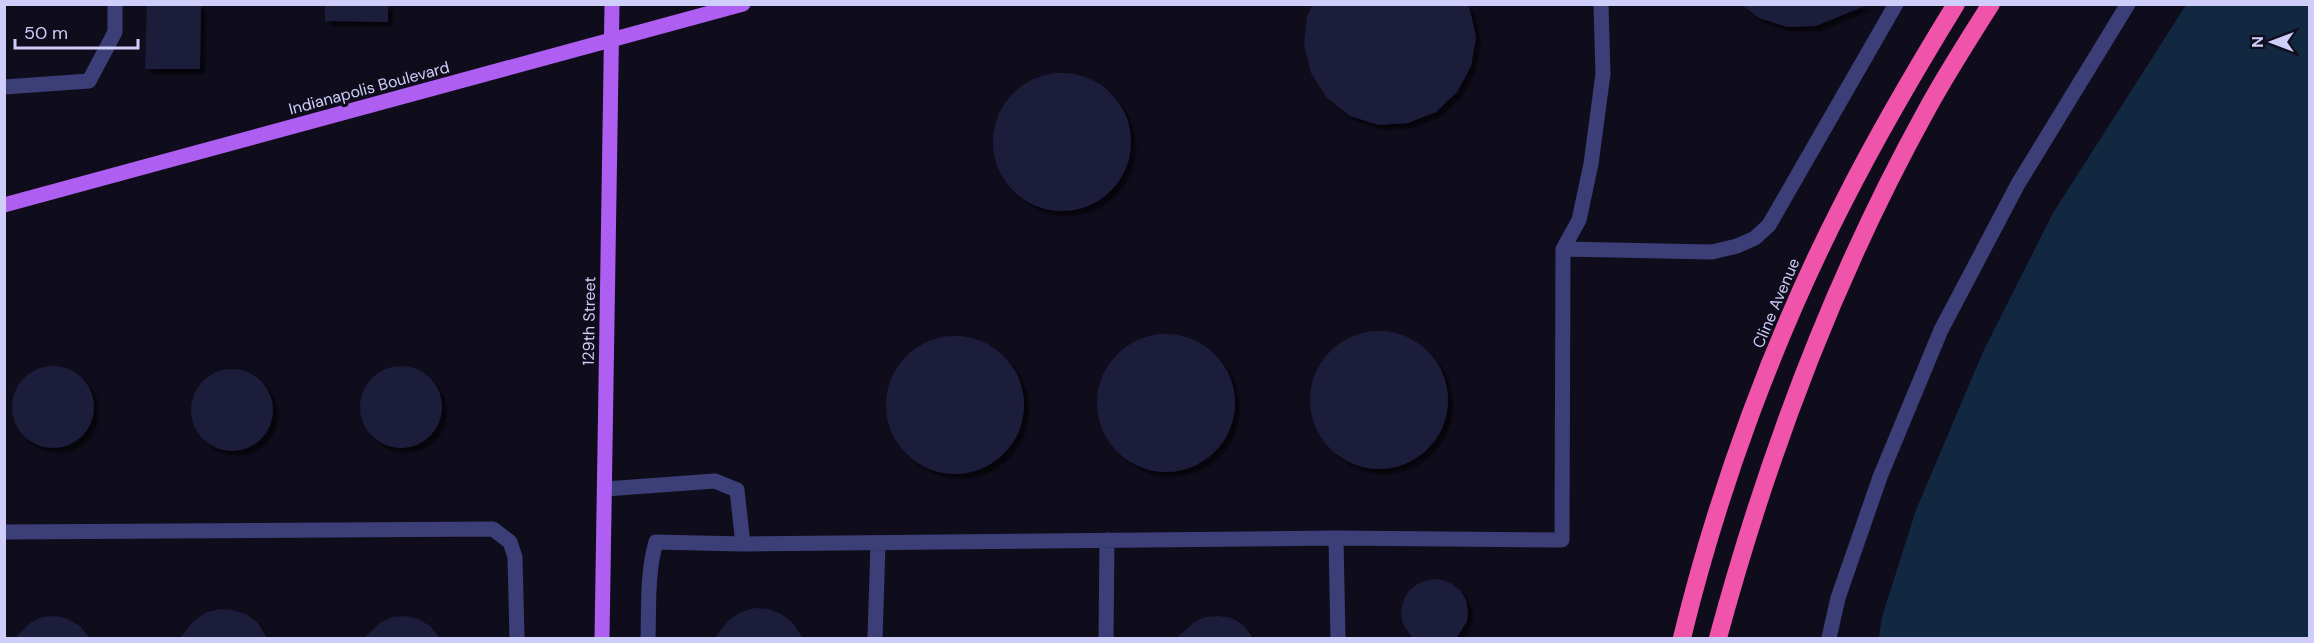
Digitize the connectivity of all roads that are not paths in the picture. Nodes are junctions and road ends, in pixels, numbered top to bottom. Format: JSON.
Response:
{"nodes":[{"id":1,"x":115,"y":4,"type":"edge"},
{"id":2,"x":612,"y":4,"type":"edge"},
{"id":3,"x":743,"y":4,"type":"edge"},
{"id":4,"x":1601,"y":4,"type":"edge"},
{"id":5,"x":1896,"y":4,"type":"edge"},
{"id":6,"x":1956,"y":4,"type":"edge"},
{"id":7,"x":1991,"y":4,"type":"edge"},
{"id":8,"x":2128,"y":4,"type":"edge"},
{"id":9,"x":612,"y":40,"type":"junction"},
{"id":10,"x":4,"y":87,"type":"edge"},
{"id":11,"x":4,"y":205,"type":"edge"},
{"id":12,"x":1563,"y":249,"type":"junction"},
{"id":13,"x":605,"y":489,"type":"junction"},
{"id":14,"x":4,"y":532,"type":"edge"},
{"id":15,"x":1336,"y":538,"type":"junction"},
{"id":16,"x":1107,"y":540,"type":"junction"},
{"id":17,"x":743,"y":543,"type":"junction"},
{"id":18,"x":878,"y":543,"type":"junction"},
{"id":19,"x":518,"y":639,"type":"edge"},
{"id":20,"x":602,"y":639,"type":"edge"},
{"id":21,"x":648,"y":639,"type":"edge"},
{"id":22,"x":875,"y":639,"type":"edge"},
{"id":23,"x":1106,"y":639,"type":"edge"},
{"id":24,"x":1338,"y":639,"type":"edge"},
{"id":25,"x":1682,"y":639,"type":"edge"},
{"id":26,"x":1718,"y":639,"type":"edge"},
{"id":27,"x":1828,"y":639,"type":"edge"}],
"edges":[{"from":1,"to":10,"type":"lane"},
{"from":2,"to":9,"type":"main road","name":"129th Street"},
{"from":3,"to":9,"type":"main road","name":"Indianapolis Boulevard"},
{"from":4,"to":12,"type":"lane"},
{"from":5,"to":12,"type":"lane"},
{"from":6,"to":25,"type":"highway","name":"Cline Avenue"},
{"from":7,"to":26,"type":"highway"},
{"from":8,"to":27,"type":"lane"},
{"from":9,"to":11,"type":"main road","name":"Indianapolis Boulevard"},
{"from":9,"to":13,"type":"main road","name":"129th Street"},
{"from":12,"to":15,"type":"lane"},
{"from":13,"to":17,"type":"lane"},
{"from":13,"to":20,"type":"main road","name":"129th Street"},
{"from":14,"to":19,"type":"lane"},
{"from":15,"to":16,"type":"lane"},
{"from":15,"to":24,"type":"lane"},
{"from":16,"to":18,"type":"lane"},
{"from":16,"to":23,"type":"lane"},
{"from":17,"to":18,"type":"lane"},
{"from":17,"to":21,"type":"lane"},
{"from":18,"to":22,"type":"lane"}]}
